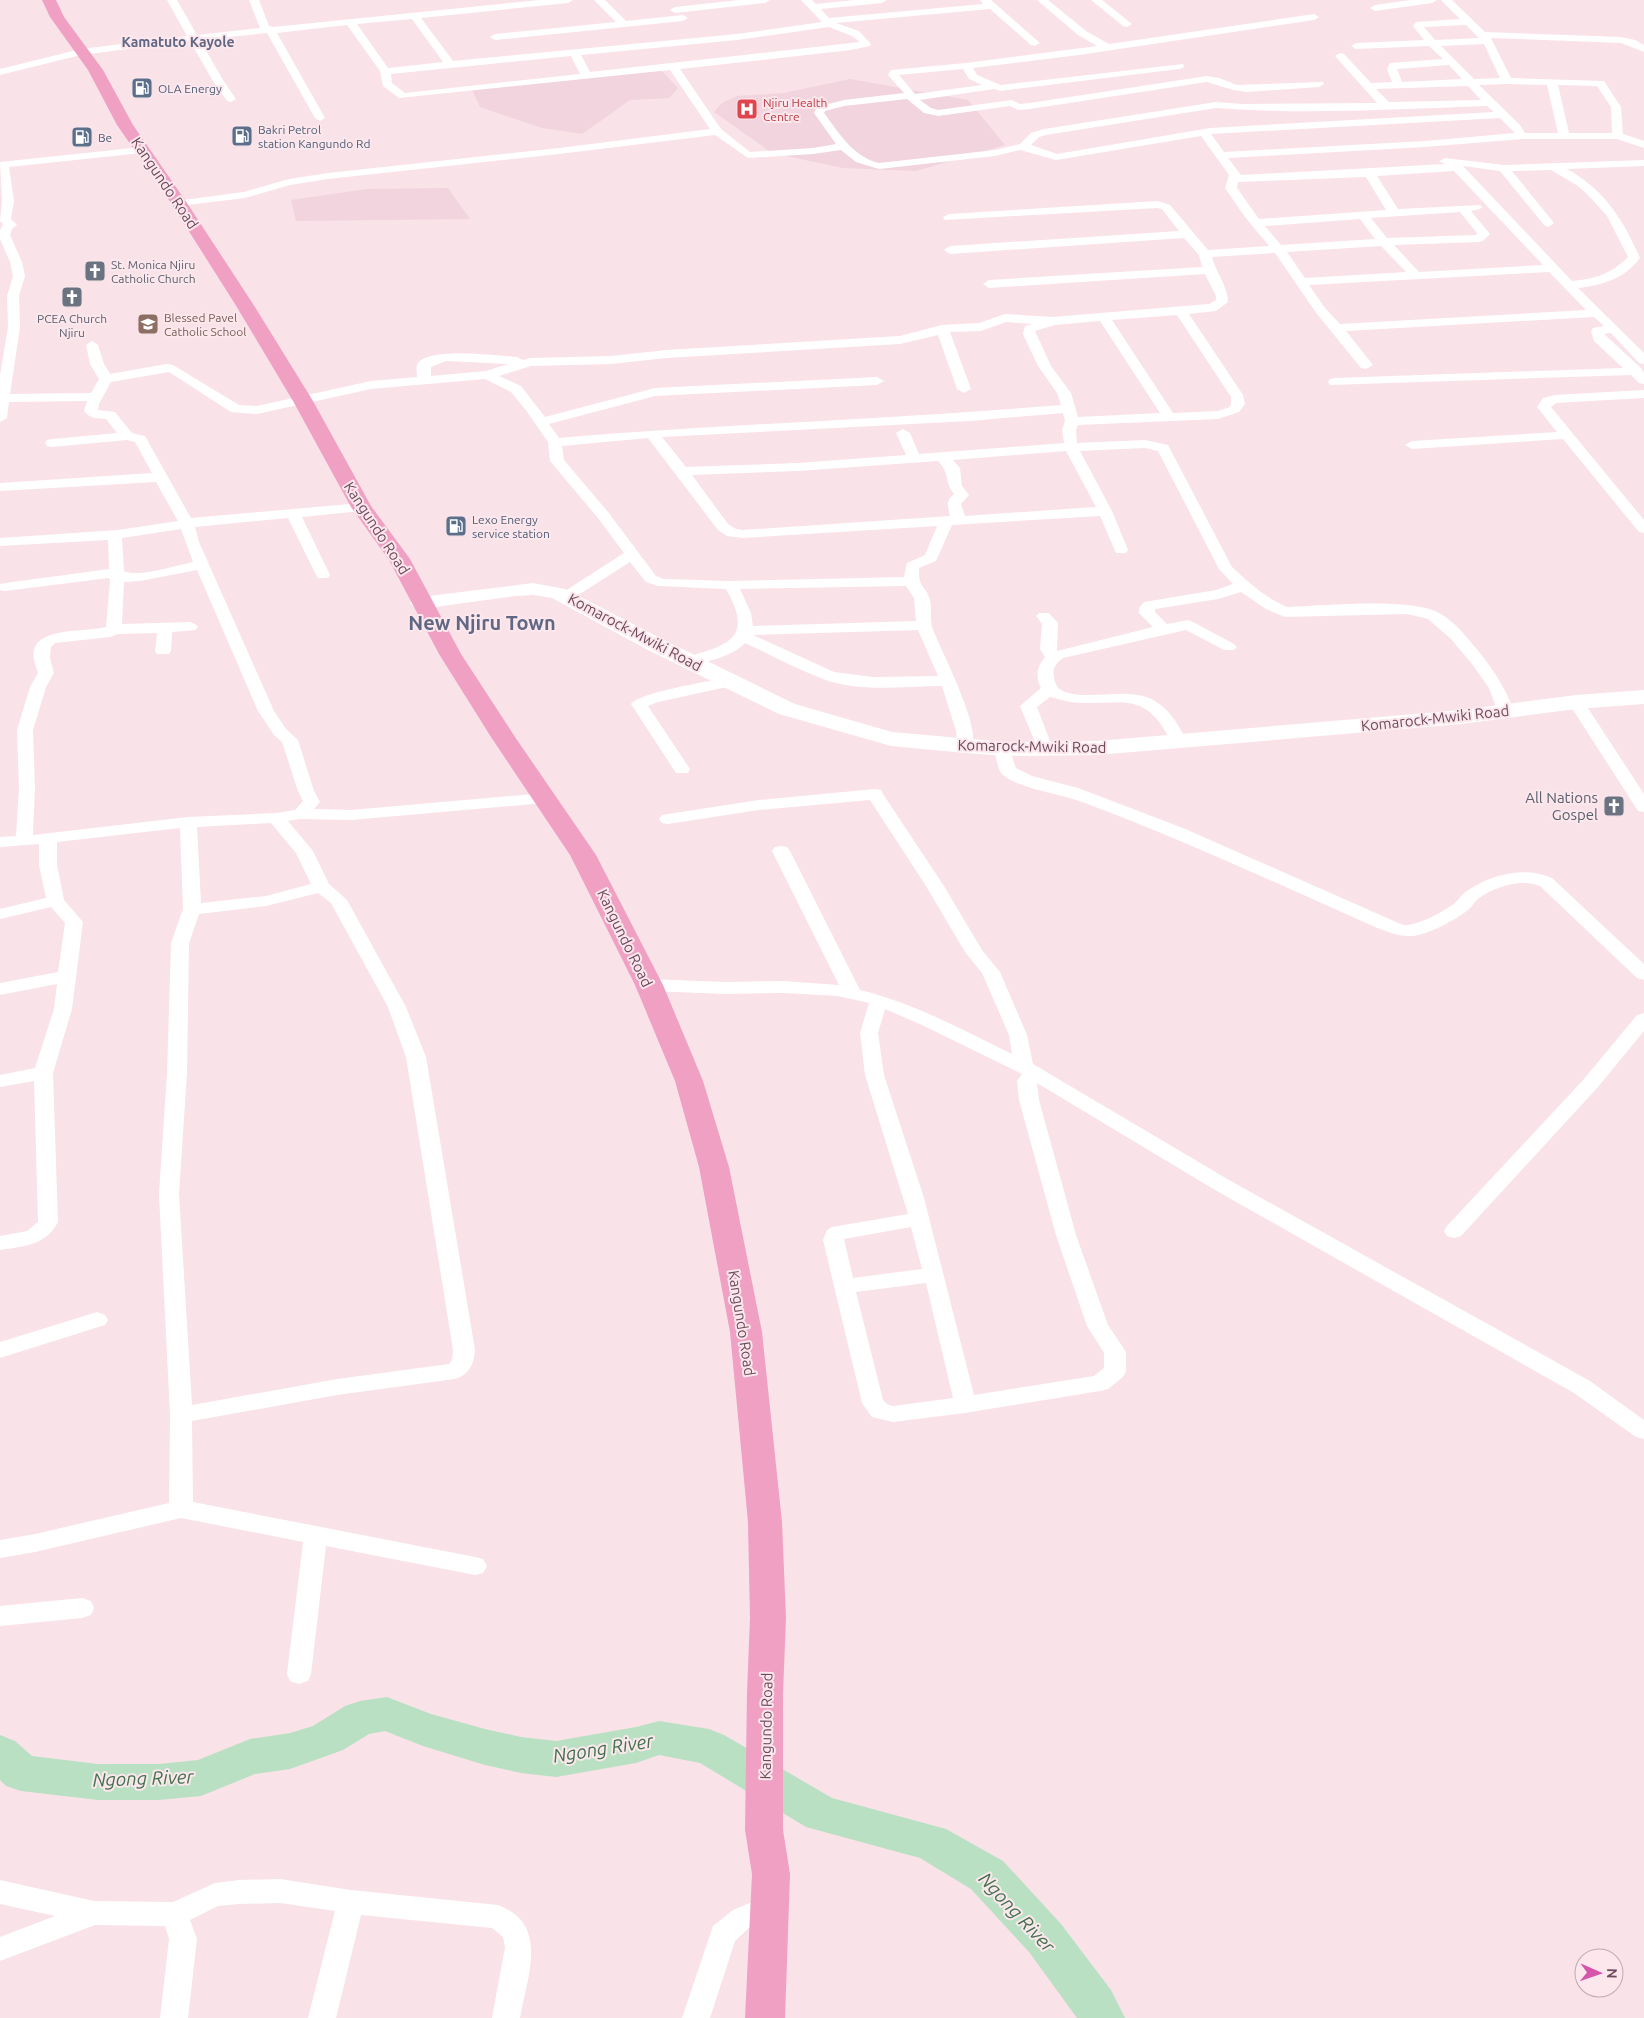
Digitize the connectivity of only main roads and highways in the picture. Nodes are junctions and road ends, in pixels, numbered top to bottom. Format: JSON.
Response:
{"nodes":[{"id":1,"x":49,"y":0,"type":"edge"},
{"id":2,"x":421,"y":603,"type":"junction"},
{"id":3,"x":1644,"y":697,"type":"edge"},
{"id":4,"x":764,"y":2018,"type":"edge"}],
"edges":[{"from":1,"to":2,"type":"highway","name":"Kangundo Road"},
{"from":2,"to":3,"type":"main road","name":"Komarock-Mwiki Road"},
{"from":2,"to":4,"type":"highway","name":"Kangundo Road"}]}
